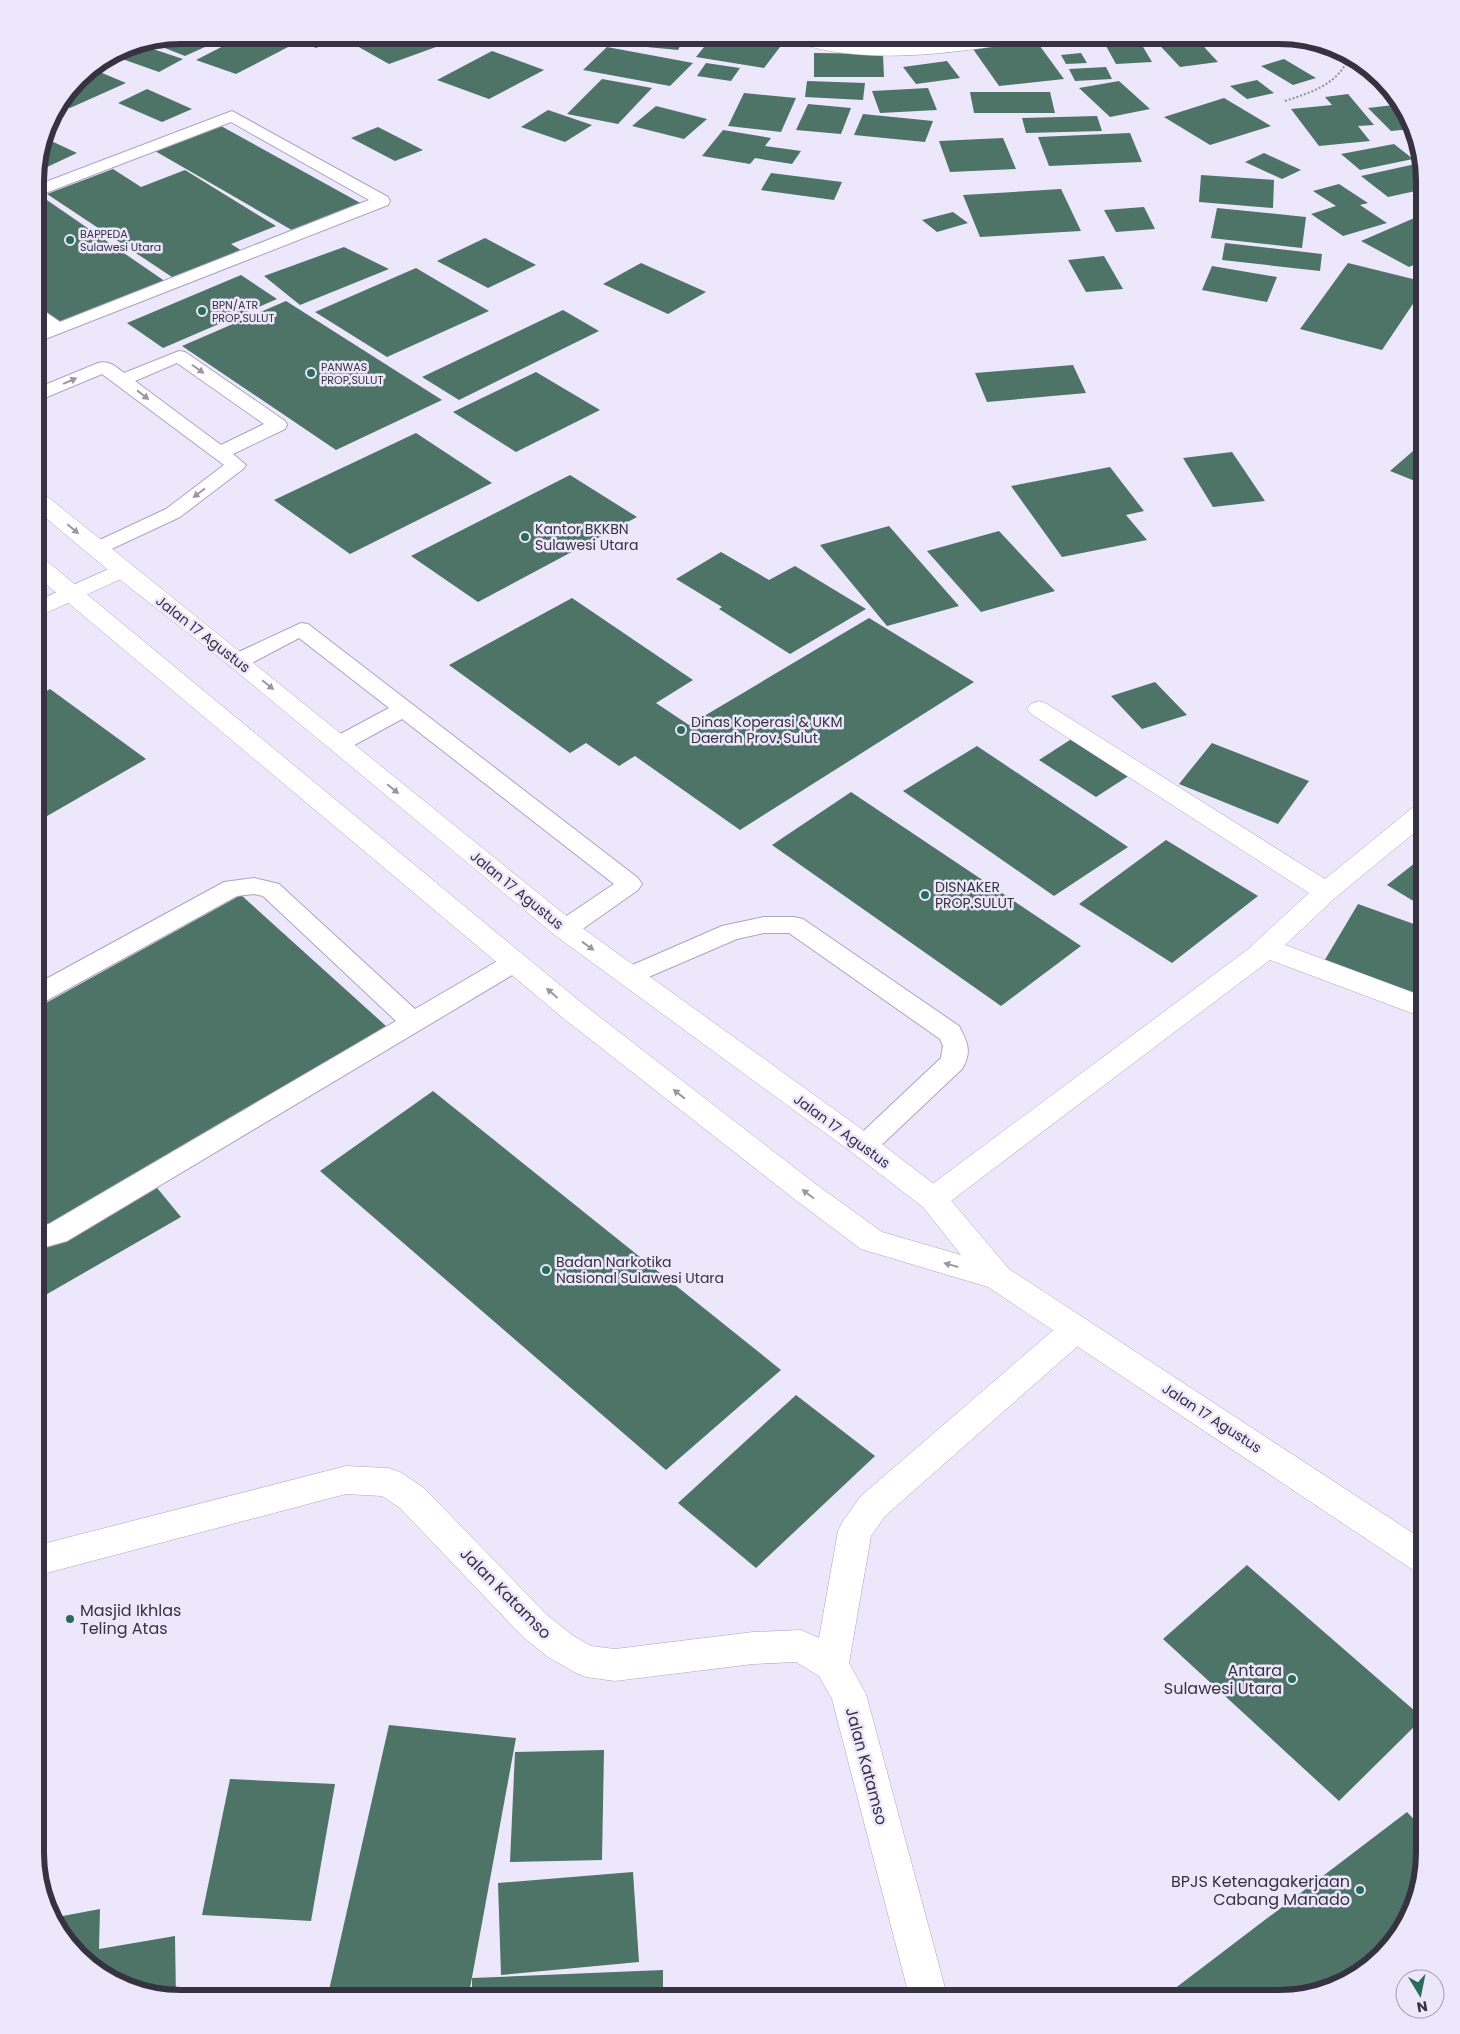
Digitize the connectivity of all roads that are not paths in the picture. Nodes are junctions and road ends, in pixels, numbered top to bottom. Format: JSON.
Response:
{"nodes":[{"id":1,"x":818,"y":44,"type":"edge"},
{"id":2,"x":976,"y":44,"type":"edge"},
{"id":3,"x":44,"y":189,"type":"edge"},
{"id":4,"x":44,"y":319,"type":"edge"},
{"id":5,"x":58,"y":329,"type":"junction"},
{"id":6,"x":44,"y":334,"type":"edge"},
{"id":7,"x":123,"y":380,"type":"junction"},
{"id":8,"x":44,"y":392,"type":"edge"},
{"id":9,"x":218,"y":453,"type":"junction"},
{"id":10,"x":44,"y":506,"type":"edge"},
{"id":11,"x":96,"y":549,"type":"junction"},
{"id":12,"x":44,"y":570,"type":"edge"},
{"id":13,"x":122,"y":570,"type":"junction"},
{"id":14,"x":72,"y":594,"type":"junction"},
{"id":15,"x":44,"y":607,"type":"edge"},
{"id":16,"x":238,"y":661,"type":"junction"},
{"id":17,"x":405,"y":708,"type":"junction"},
{"id":18,"x":1039,"y":709,"type":"dead end"},
{"id":19,"x":339,"y":744,"type":"junction"},
{"id":20,"x":1416,"y":819,"type":"edge"},
{"id":21,"x":1326,"y":892,"type":"junction"},
{"id":22,"x":565,"y":929,"type":"junction"},
{"id":23,"x":1266,"y":948,"type":"junction"},
{"id":24,"x":514,"y":962,"type":"junction"},
{"id":25,"x":630,"y":976,"type":"junction"},
{"id":26,"x":44,"y":991,"type":"edge"},
{"id":27,"x":1416,"y":1005,"type":"edge"},
{"id":28,"x":413,"y":1022,"type":"junction"},
{"id":29,"x":864,"y":1146,"type":"junction"},
{"id":30,"x":933,"y":1199,"type":"junction"},
{"id":31,"x":44,"y":1237,"type":"edge"},
{"id":32,"x":998,"y":1278,"type":"junction"},
{"id":33,"x":1076,"y":1329,"type":"junction"},
{"id":34,"x":1416,"y":1553,"type":"edge"},
{"id":35,"x":44,"y":1560,"type":"edge"},
{"id":36,"x":831,"y":1665,"type":"junction"},
{"id":37,"x":927,"y":1990,"type":"edge"}],
"edges":[{"from":1,"to":2,"type":"street"},
{"from":3,"to":5,"type":"lane"},
{"from":4,"to":5,"type":"lane"},
{"from":5,"to":6,"type":"lane"},
{"from":8,"to":7,"type":"lane","one_way":true},
{"from":7,"to":9,"type":"lane","one_way":true},
{"from":7,"to":9,"type":"lane","one_way":true},
{"from":9,"to":11,"type":"lane","one_way":true},
{"from":10,"to":11,"type":"street","name":"Jalan 17 Agustus","one_way":true},
{"from":11,"to":13,"type":"street","name":"Jalan 17 Agustus"},
{"from":12,"to":14,"type":"street","name":"Jalan 17 Agustus"},
{"from":13,"to":14,"type":"street"},
{"from":13,"to":16,"type":"street","name":"Jalan 17 Agustus"},
{"from":14,"to":15,"type":"street"},
{"from":14,"to":24,"type":"street","name":"Jalan 17 Agustus"},
{"from":16,"to":17,"type":"lane"},
{"from":16,"to":19,"type":"street","name":"Jalan 17 Agustus","one_way":true},
{"from":17,"to":19,"type":"lane"},
{"from":17,"to":22,"type":"lane"},
{"from":18,"to":21,"type":"street"},
{"from":19,"to":22,"type":"street","name":"Jalan 17 Agustus","one_way":true},
{"from":20,"to":21,"type":"street"},
{"from":21,"to":23,"type":"street"},
{"from":22,"to":25,"type":"street","name":"Jalan 17 Agustus","one_way":true},
{"from":23,"to":27,"type":"street"},
{"from":23,"to":30,"type":"street"},
{"from":24,"to":28,"type":"lane"},
{"from":32,"to":24,"type":"street","name":"Jalan 17 Agustus","one_way":true},
{"from":25,"to":29,"type":"street","name":"Jalan 17 Agustus"},
{"from":25,"to":29,"type":"lane"},
{"from":26,"to":28,"type":"lane"},
{"from":28,"to":31,"type":"lane"},
{"from":29,"to":30,"type":"street","name":"Jalan 17 Agustus"},
{"from":30,"to":32,"type":"street","name":"Jalan 17 Agustus"},
{"from":32,"to":33,"type":"street","name":"Jalan 17 Agustus"},
{"from":33,"to":34,"type":"street","name":"Jalan 17 Agustus"},
{"from":33,"to":36,"type":"street"},
{"from":35,"to":36,"type":"street","name":"Jalan Katamso"},
{"from":36,"to":37,"type":"street","name":"Jalan Katamso"}]}
